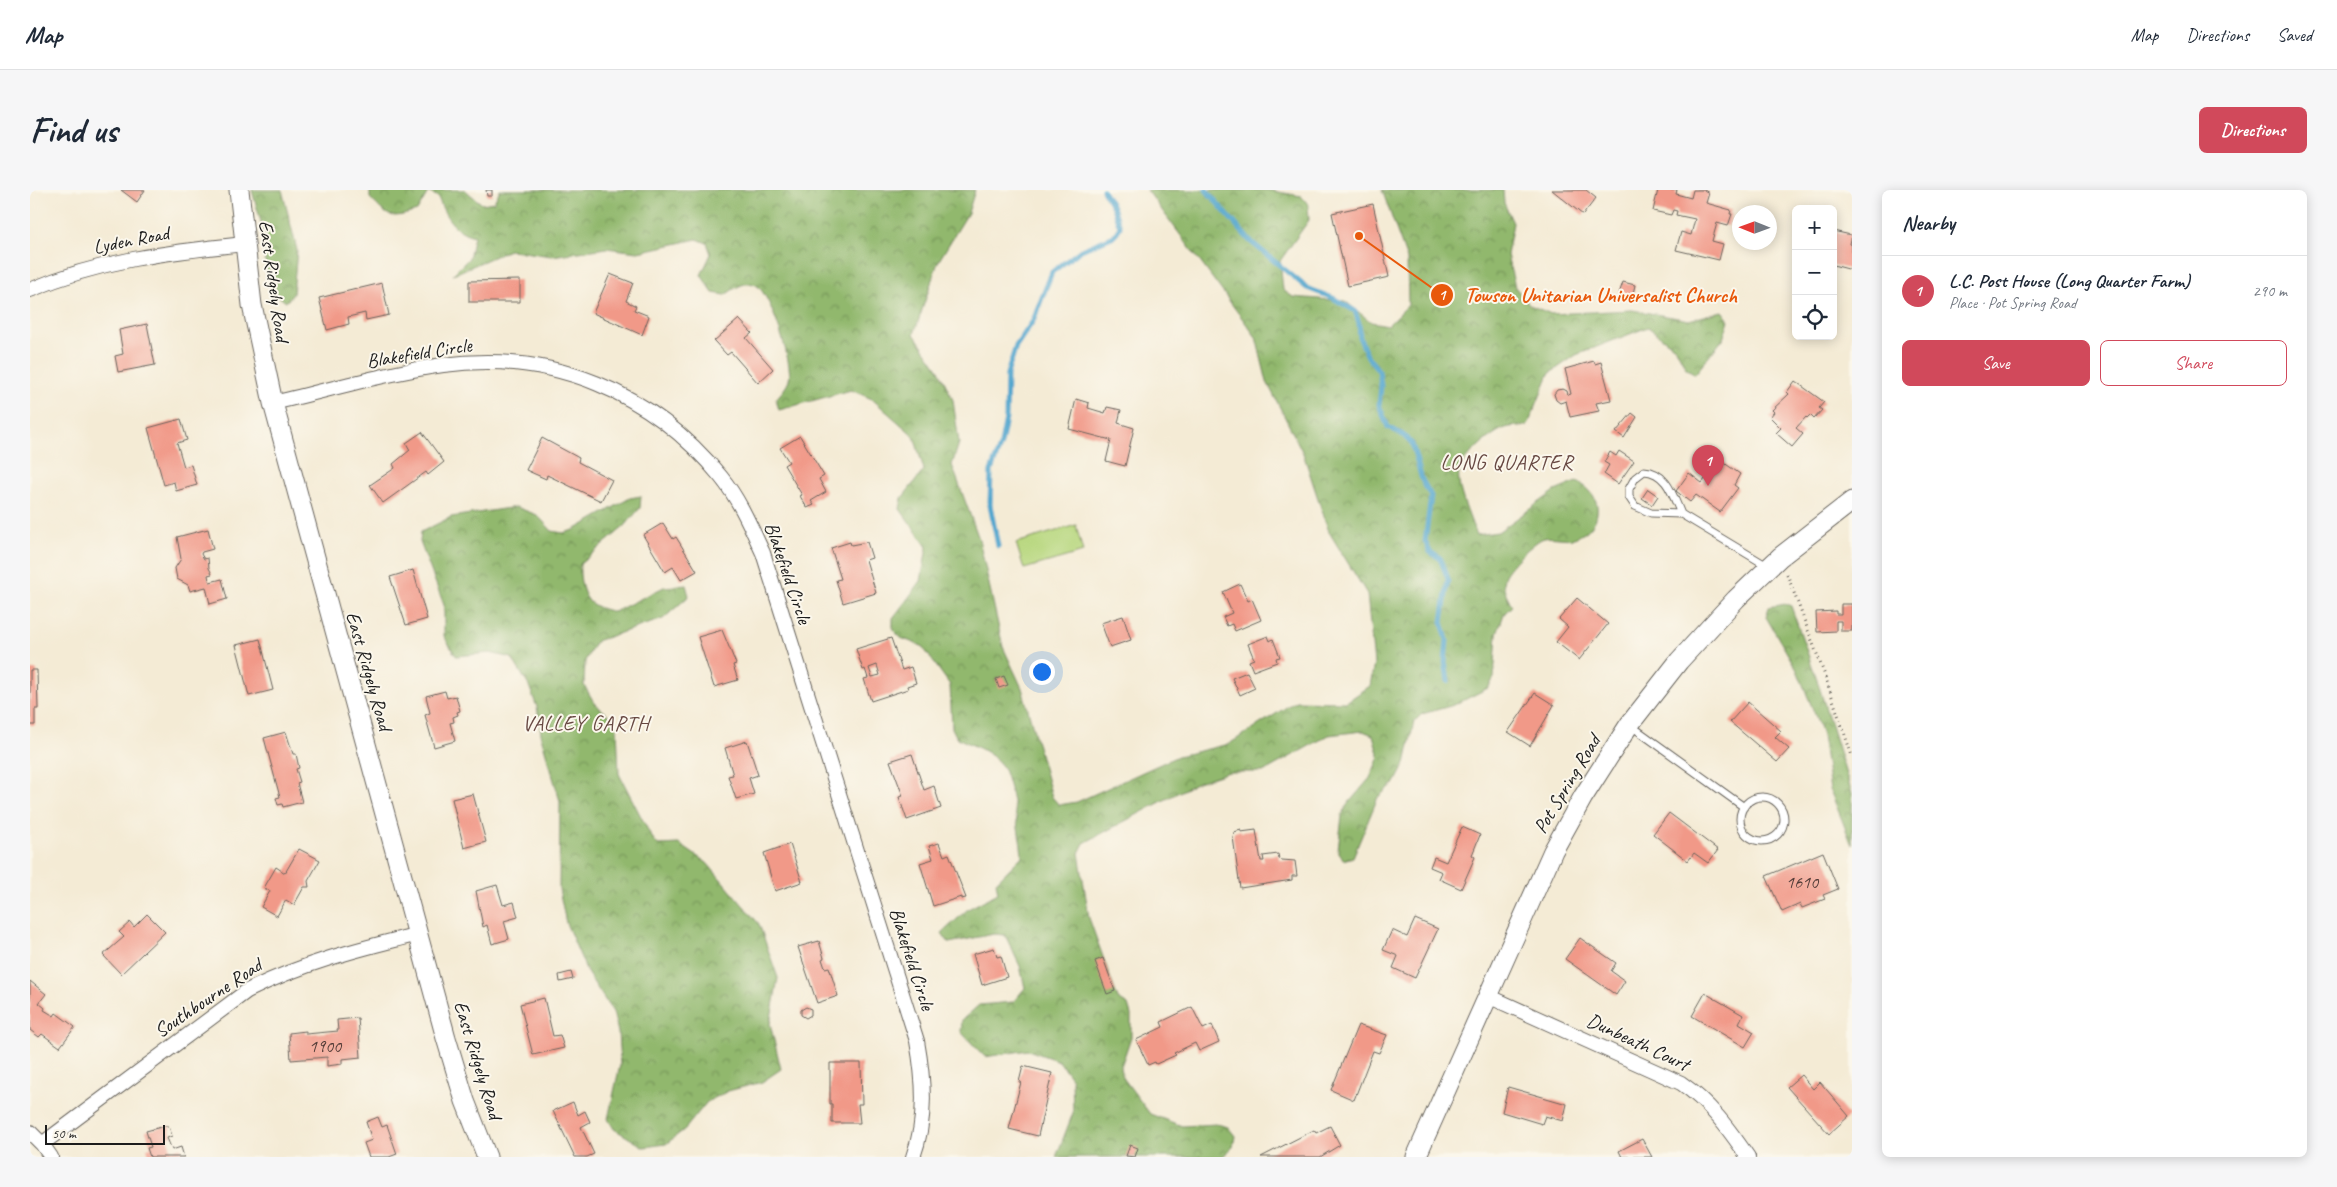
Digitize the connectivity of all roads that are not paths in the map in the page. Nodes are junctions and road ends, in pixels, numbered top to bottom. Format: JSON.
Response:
{"nodes":[{"id":1,"x":239,"y":190,"type":"edge"},
{"id":2,"x":244,"y":244,"type":"junction"},
{"id":3,"x":30,"y":290,"type":"edge"},
{"id":4,"x":273,"y":403,"type":"junction"},
{"id":5,"x":1852,"y":501,"type":"edge"},
{"id":6,"x":1681,"y":514,"type":"junction"},
{"id":7,"x":1775,"y":562,"type":"junction"},
{"id":8,"x":1629,"y":725,"type":"junction"},
{"id":9,"x":1744,"y":807,"type":"junction"},
{"id":10,"x":419,"y":934,"type":"junction"},
{"id":11,"x":1488,"y":996,"type":"junction"},
{"id":12,"x":30,"y":1132,"type":"edge"},
{"id":13,"x":42,"y":1144,"type":"junction"},
{"id":14,"x":51,"y":1157,"type":"edge"},
{"id":15,"x":487,"y":1157,"type":"edge"},
{"id":16,"x":913,"y":1157,"type":"edge"},
{"id":17,"x":1416,"y":1157,"type":"edge"},
{"id":18,"x":1748,"y":1157,"type":"edge"}],
"edges":[{"from":1,"to":2,"type":"street","name":"East Ridgely Road"},
{"from":2,"to":3,"type":"street","name":"Lyden Road"},
{"from":2,"to":4,"type":"street","name":"East Ridgely Road"},
{"from":4,"to":10,"type":"street","name":"East Ridgely Road"},
{"from":4,"to":16,"type":"street","name":"Blakefield Circle"},
{"from":5,"to":7,"type":"street","name":"Pot Spring Road"},
{"from":6,"to":6,"type":"lane"},
{"from":6,"to":7,"type":"lane"},
{"from":7,"to":8,"type":"street","name":"Pot Spring Road"},
{"from":8,"to":9,"type":"lane"},
{"from":8,"to":11,"type":"street","name":"Pot Spring Road"},
{"from":9,"to":9,"type":"lane"},
{"from":10,"to":13,"type":"street","name":"Southbourne Road"},
{"from":10,"to":15,"type":"street","name":"East Ridgely Road"},
{"from":11,"to":17,"type":"street","name":"Pot Spring Road"},
{"from":11,"to":18,"type":"street","name":"Dunbeath Court"},
{"from":12,"to":13,"type":"street"},
{"from":13,"to":14,"type":"street"}]}
